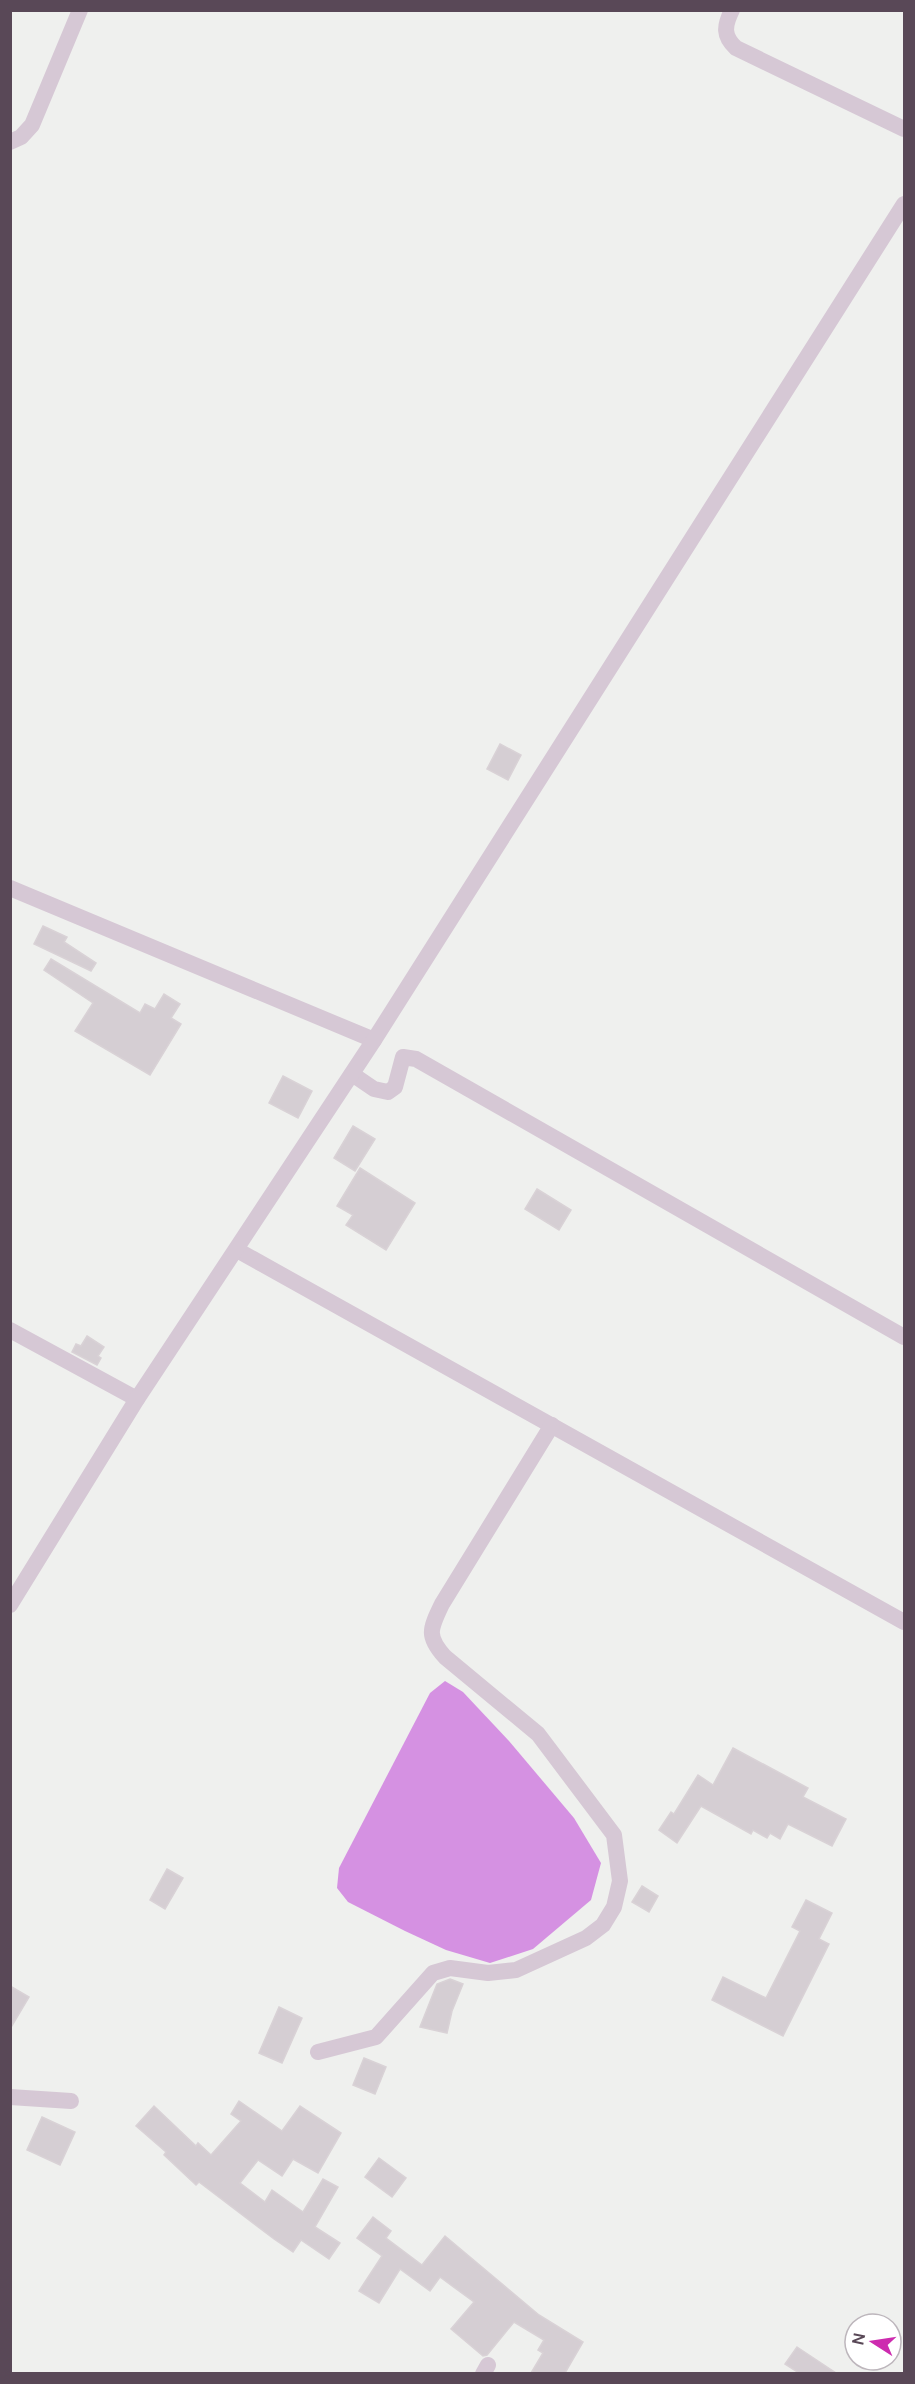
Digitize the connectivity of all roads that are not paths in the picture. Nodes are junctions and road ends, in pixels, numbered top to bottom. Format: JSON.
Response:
{"nodes":[{"id":1,"x":80,"y":10,"type":"edge"},
{"id":2,"x":732,"y":10,"type":"edge"},
{"id":3,"x":904,"y":129,"type":"edge"},
{"id":4,"x":10,"y":142,"type":"edge"},
{"id":5,"x":904,"y":204,"type":"edge"},
{"id":6,"x":10,"y":888,"type":"edge"},
{"id":7,"x":374,"y":1040,"type":"junction"},
{"id":8,"x":352,"y":1074,"type":"junction"},
{"id":9,"x":237,"y":1250,"type":"junction"},
{"id":10,"x":10,"y":1330,"type":"edge"},
{"id":11,"x":904,"y":1337,"type":"edge"},
{"id":12,"x":137,"y":1399,"type":"junction"},
{"id":13,"x":552,"y":1425,"type":"junction"},
{"id":14,"x":10,"y":1605,"type":"edge"},
{"id":15,"x":904,"y":1622,"type":"edge"},
{"id":16,"x":318,"y":2052,"type":"dead end"},
{"id":17,"x":10,"y":2097,"type":"edge"},
{"id":18,"x":71,"y":2101,"type":"dead end"}],
"edges":[{"from":1,"to":4,"type":"street"},
{"from":2,"to":3,"type":"street"},
{"from":5,"to":7,"type":"street"},
{"from":6,"to":7,"type":"street"},
{"from":7,"to":8,"type":"street"},
{"from":8,"to":9,"type":"street"},
{"from":8,"to":11,"type":"street"},
{"from":9,"to":12,"type":"street"},
{"from":9,"to":13,"type":"street"},
{"from":10,"to":12,"type":"street"},
{"from":12,"to":14,"type":"street"},
{"from":13,"to":15,"type":"street"},
{"from":13,"to":16,"type":"street"},
{"from":17,"to":18,"type":"street"}]}
